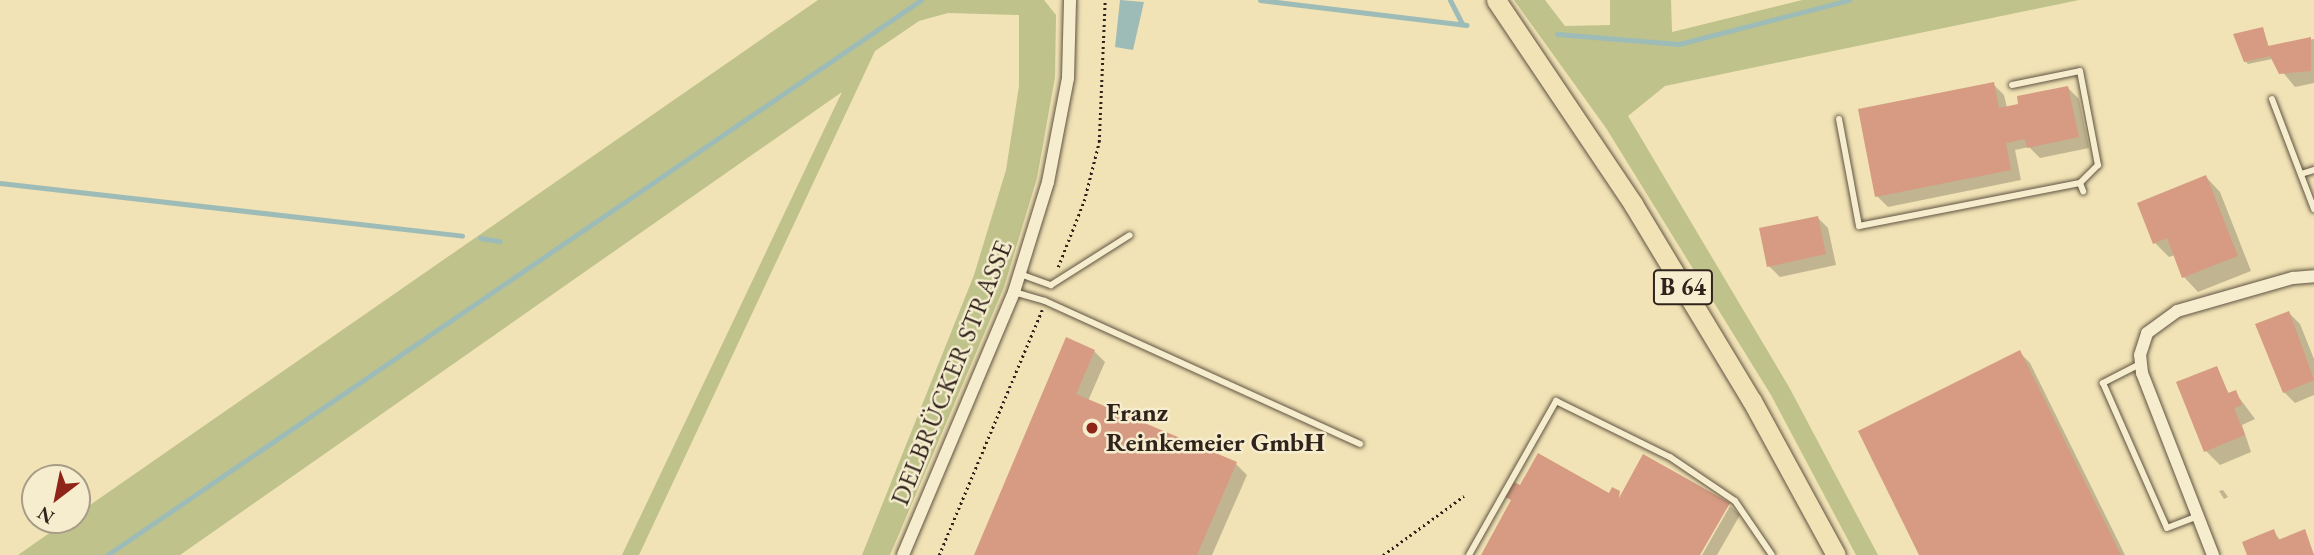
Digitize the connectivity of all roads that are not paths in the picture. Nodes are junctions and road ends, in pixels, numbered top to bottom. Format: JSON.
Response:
{"nodes":[{"id":1,"x":1070,"y":0,"type":"edge"},
{"id":2,"x":1496,"y":0,"type":"edge"},
{"id":3,"x":2011,"y":85,"type":"dead end"},
{"id":4,"x":2272,"y":99,"type":"dead end"},
{"id":5,"x":1839,"y":119,"type":"dead end"},
{"id":6,"x":2314,"y":170,"type":"edge"},
{"id":7,"x":2301,"y":174,"type":"junction"},
{"id":8,"x":2314,"y":209,"type":"edge"},
{"id":9,"x":1130,"y":235,"type":"dead end"},
{"id":10,"x":1020,"y":274,"type":"junction"},
{"id":11,"x":2314,"y":276,"type":"edge"},
{"id":12,"x":1014,"y":292,"type":"junction"},
{"id":13,"x":2141,"y":363,"type":"junction"},
{"id":14,"x":1360,"y":444,"type":"dead end"},
{"id":15,"x":2198,"y":516,"type":"junction"},
{"id":16,"x":903,"y":555,"type":"edge"},
{"id":17,"x":1469,"y":555,"type":"edge"},
{"id":18,"x":1772,"y":555,"type":"edge"},
{"id":19,"x":1836,"y":555,"type":"edge"},
{"id":20,"x":2213,"y":555,"type":"edge"}],
"edges":[{"from":1,"to":10,"type":"street","name":"DELBRÜCKER STRASSE"},
{"from":2,"to":19,"type":"main road","number":"B 64"},
{"from":3,"to":5,"type":"lane"},
{"from":4,"to":7,"type":"lane"},
{"from":6,"to":7,"type":"lane"},
{"from":7,"to":8,"type":"lane"},
{"from":9,"to":10,"type":"lane"},
{"from":10,"to":12,"type":"street","name":"DELBRÜCKER STRASSE"},
{"from":11,"to":13,"type":"street"},
{"from":12,"to":14,"type":"lane"},
{"from":12,"to":16,"type":"street","name":"DELBRÜCKER STRASSE"},
{"from":13,"to":15,"type":"street"},
{"from":13,"to":15,"type":"lane"},
{"from":15,"to":20,"type":"street"},
{"from":17,"to":18,"type":"lane"}]}
